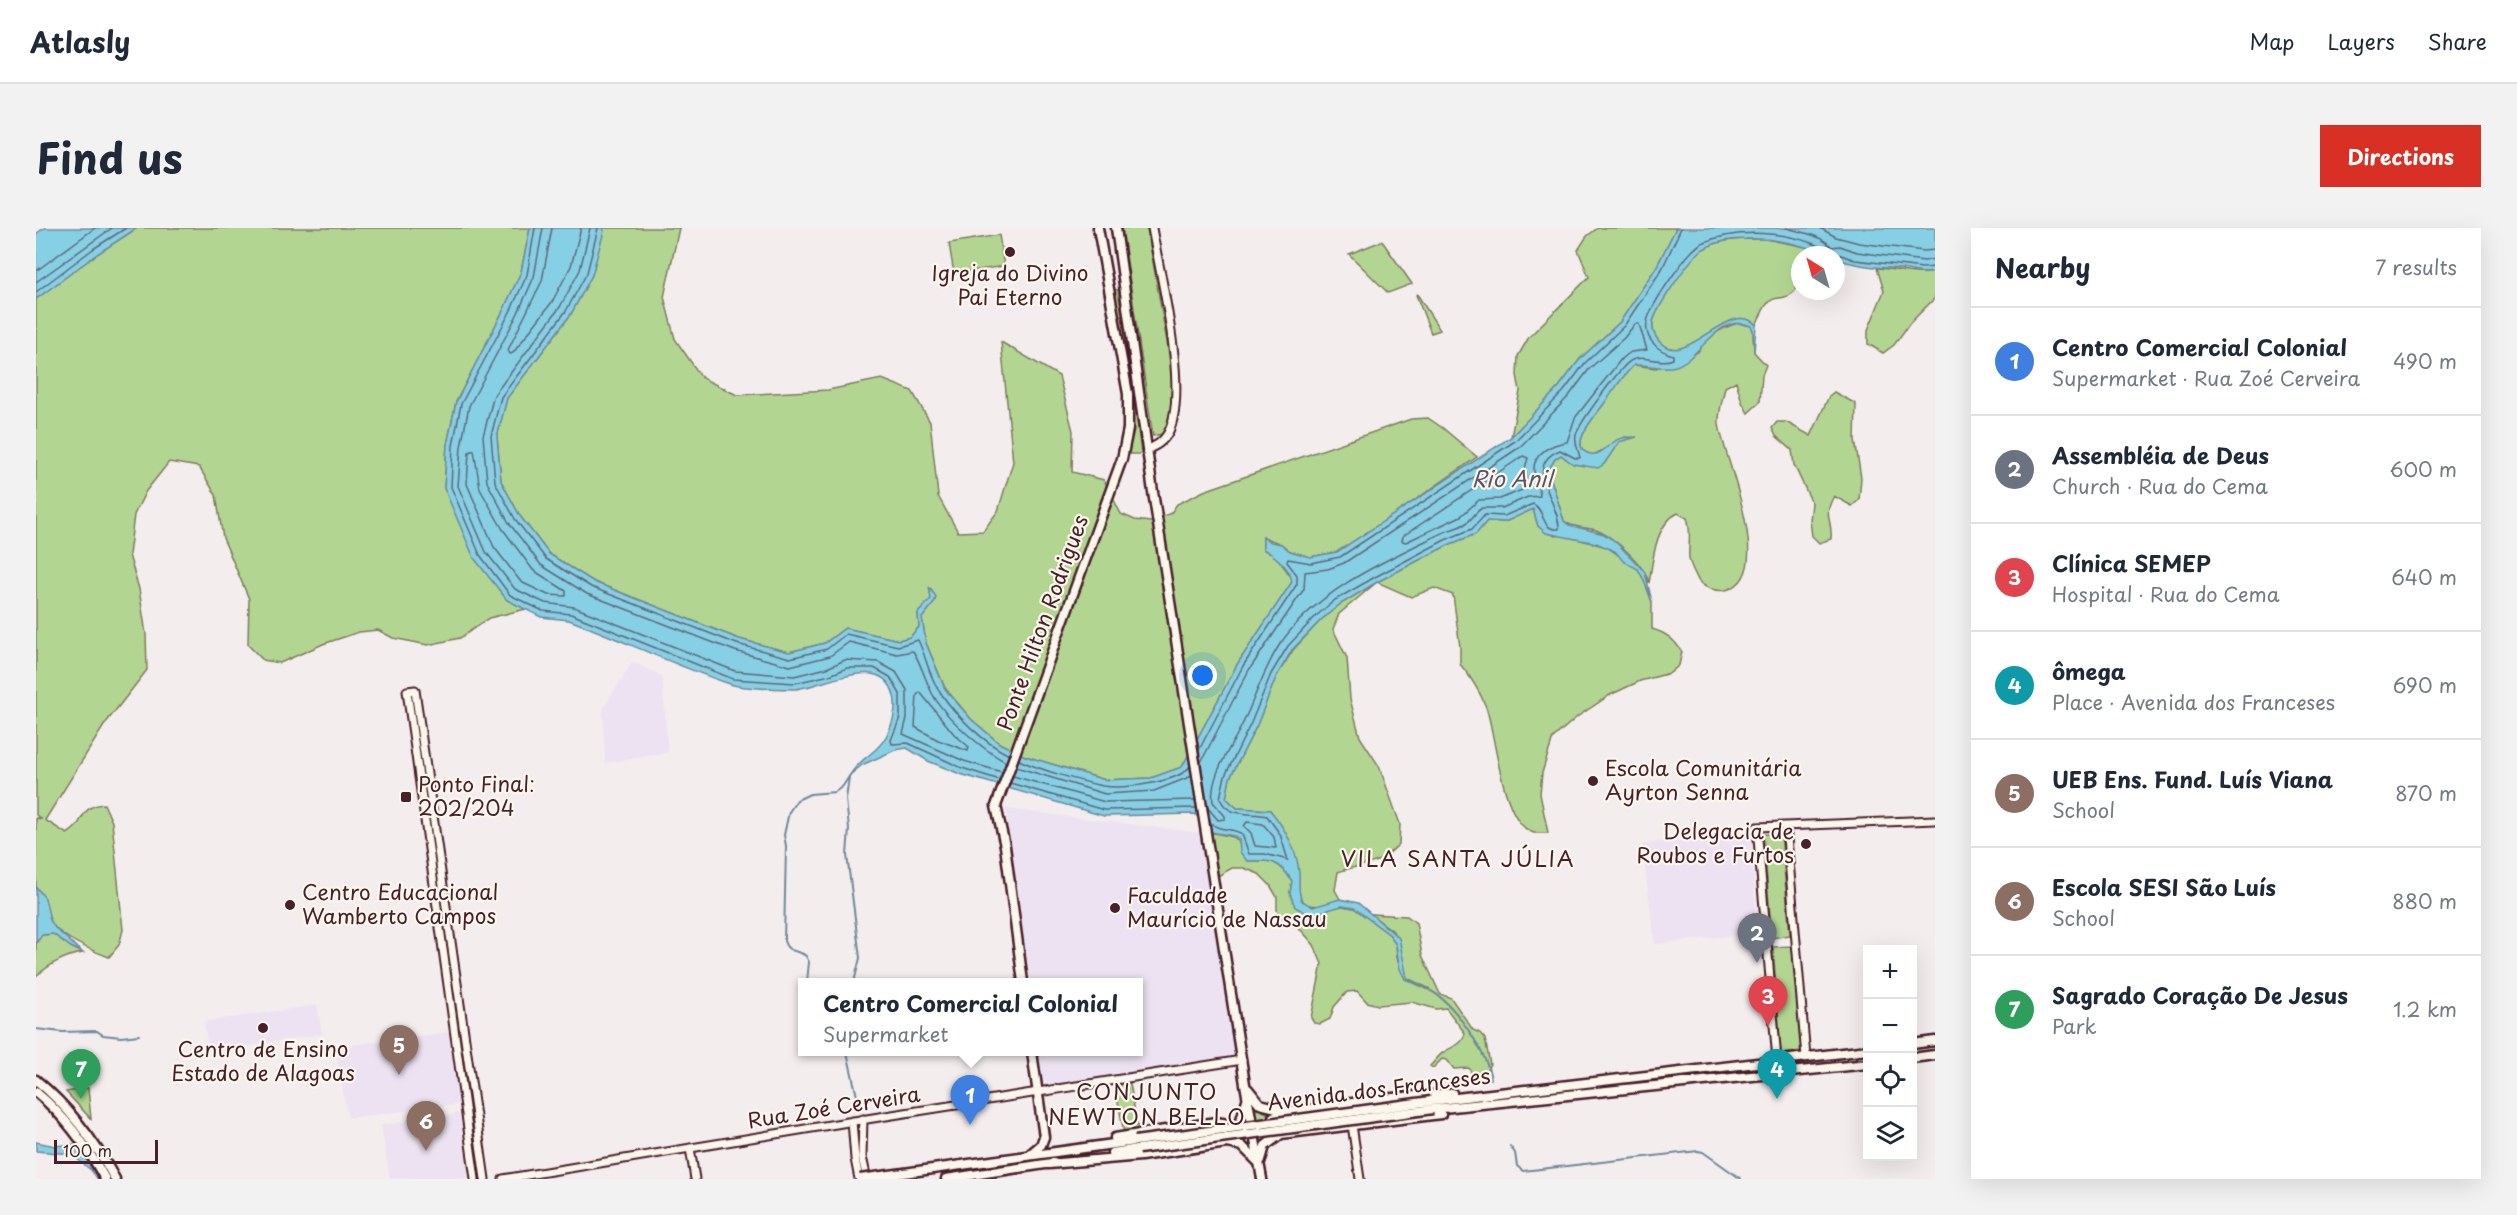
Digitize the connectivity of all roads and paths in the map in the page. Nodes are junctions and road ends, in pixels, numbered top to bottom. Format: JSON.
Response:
{"nodes":[{"id":1,"x":1098,"y":228,"type":"edge"},
{"id":2,"x":1116,"y":228,"type":"edge"},
{"id":3,"x":1152,"y":228,"type":"edge"},
{"id":4,"x":1101,"y":247,"type":"junction"},
{"id":5,"x":1124,"y":278,"type":"junction"},
{"id":6,"x":1148,"y":450,"type":"junction"},
{"id":7,"x":1935,"y":820,"type":"edge"},
{"id":8,"x":1786,"y":826,"type":"junction"},
{"id":9,"x":1022,"y":978,"type":"edge"},
{"id":10,"x":1935,"y":1041,"type":"edge"},
{"id":11,"x":1917,"y":1043,"type":"edge"},
{"id":12,"x":1863,"y":1051,"type":"edge"},
{"id":13,"x":1935,"y":1055,"type":"edge"},
{"id":14,"x":1033,"y":1056,"type":"edge"},
{"id":15,"x":1806,"y":1057,"type":"junction"},
{"id":16,"x":1917,"y":1057,"type":"edge"},
{"id":17,"x":1242,"y":1060,"type":"junction"},
{"id":18,"x":1777,"y":1060,"type":"junction"},
{"id":19,"x":1863,"y":1065,"type":"edge"},
{"id":20,"x":36,"y":1080,"type":"edge"},
{"id":21,"x":1245,"y":1084,"type":"junction"},
{"id":22,"x":36,"y":1092,"type":"edge"},
{"id":23,"x":1497,"y":1092,"type":"junction"},
{"id":24,"x":1038,"y":1093,"type":"junction"},
{"id":25,"x":1248,"y":1099,"type":"junction"},
{"id":26,"x":1432,"y":1105,"type":"junction"},
{"id":27,"x":1486,"y":1106,"type":"junction"},
{"id":28,"x":1291,"y":1111,"type":"junction"},
{"id":29,"x":863,"y":1119,"type":"junction"},
{"id":30,"x":852,"y":1121,"type":"junction"},
{"id":31,"x":1352,"y":1125,"type":"junction"},
{"id":32,"x":1283,"y":1133,"type":"junction"},
{"id":33,"x":1236,"y":1134,"type":"junction"},
{"id":34,"x":1222,"y":1144,"type":"junction"},
{"id":35,"x":1137,"y":1145,"type":"junction"},
{"id":36,"x":690,"y":1148,"type":"junction"},
{"id":37,"x":1080,"y":1148,"type":"junction"},
{"id":38,"x":1028,"y":1155,"type":"junction"},
{"id":39,"x":1049,"y":1164,"type":"junction"},
{"id":40,"x":1260,"y":1165,"type":"junction"},
{"id":41,"x":105,"y":1179,"type":"edge"},
{"id":42,"x":115,"y":1179,"type":"edge"},
{"id":43,"x":475,"y":1179,"type":"edge"},
{"id":44,"x":485,"y":1179,"type":"edge"},
{"id":45,"x":503,"y":1179,"type":"edge"},
{"id":46,"x":695,"y":1179,"type":"edge"},
{"id":47,"x":860,"y":1179,"type":"edge"},
{"id":48,"x":867,"y":1179,"type":"edge"},
{"id":49,"x":946,"y":1179,"type":"edge"},
{"id":50,"x":1262,"y":1179,"type":"edge"},
{"id":51,"x":1360,"y":1179,"type":"edge"}],
"edges":[{"from":1,"to":4,"type":"main road"},
{"from":2,"to":5,"type":"main road"},
{"from":3,"to":6,"type":"street"},
{"from":4,"to":5,"type":"main road"},
{"from":4,"to":9,"type":"main road","name":"Ponte Hilton Rodrigues"},
{"from":5,"to":6,"type":"main road"},
{"from":6,"to":17,"type":"main road"},
{"from":7,"to":8,"type":"street"},
{"from":8,"to":15,"type":"street"},
{"from":8,"to":18,"type":"street"},
{"from":10,"to":11,"type":"main road"},
{"from":12,"to":15,"type":"main road","name":"Avenida dos Franceses"},
{"from":13,"to":16,"type":"main road"},
{"from":14,"to":24,"type":"main road"},
{"from":15,"to":18,"type":"main road","name":"Avenida dos Franceses"},
{"from":17,"to":21,"type":"main road"},
{"from":17,"to":24,"type":"street","name":"Rua Zoé Cerveira"},
{"from":18,"to":23,"type":"main road","name":"Avenida dos Franceses"},
{"from":19,"to":27,"type":"main road","name":"Avenida dos Franceses"},
{"from":20,"to":42,"type":"main road"},
{"from":21,"to":25,"type":"main road"},
{"from":21,"to":28,"type":"main road"},
{"from":22,"to":41,"type":"main road"},
{"from":23,"to":26,"type":"main road","name":"Avenida dos Franceses"},
{"from":23,"to":28,"type":"main road"},
{"from":24,"to":29,"type":"street","name":"Rua Zoé Cerveira"},
{"from":24,"to":38,"type":"main road"},
{"from":25,"to":33,"type":"main road"},
{"from":25,"to":40,"type":"main road"},
{"from":26,"to":27,"type":"main road","name":"Avenida dos Franceses"},
{"from":26,"to":35,"type":"main road","name":"Avenida dos Franceses","bridge":true},
{"from":27,"to":31,"type":"main road"},
{"from":28,"to":32,"type":"main road"},
{"from":29,"to":30,"type":"street","name":"Rua Zoé Cerveira"},
{"from":29,"to":48,"type":"street"},
{"from":30,"to":36,"type":"street","name":"Rua Zoé Cerveira"},
{"from":30,"to":47,"type":"street"},
{"from":31,"to":32,"type":"main road"},
{"from":31,"to":51,"type":"street"},
{"from":32,"to":40,"type":"main road"},
{"from":33,"to":34,"type":"main road"},
{"from":33,"to":37,"type":"main road"},
{"from":34,"to":39,"type":"main road"},
{"from":34,"to":40,"type":"main road"},
{"from":35,"to":37,"type":"main road","name":"Avenida dos Franceses"},
{"from":35,"to":39,"type":"main road","name":"Avenida dos Franceses"},
{"from":36,"to":45,"type":"street","name":"Rua Zoé Cerveira"},
{"from":36,"to":46,"type":"street"},
{"from":37,"to":38,"type":"main road","name":"Avenida dos Franceses"},
{"from":38,"to":47,"type":"main road","name":"Avenida dos Franceses","bridge":true},
{"from":39,"to":49,"type":"main road","name":"Avenida dos Franceses"},
{"from":40,"to":50,"type":"main road"},
{"from":43,"to":44,"type":"street"}]}
